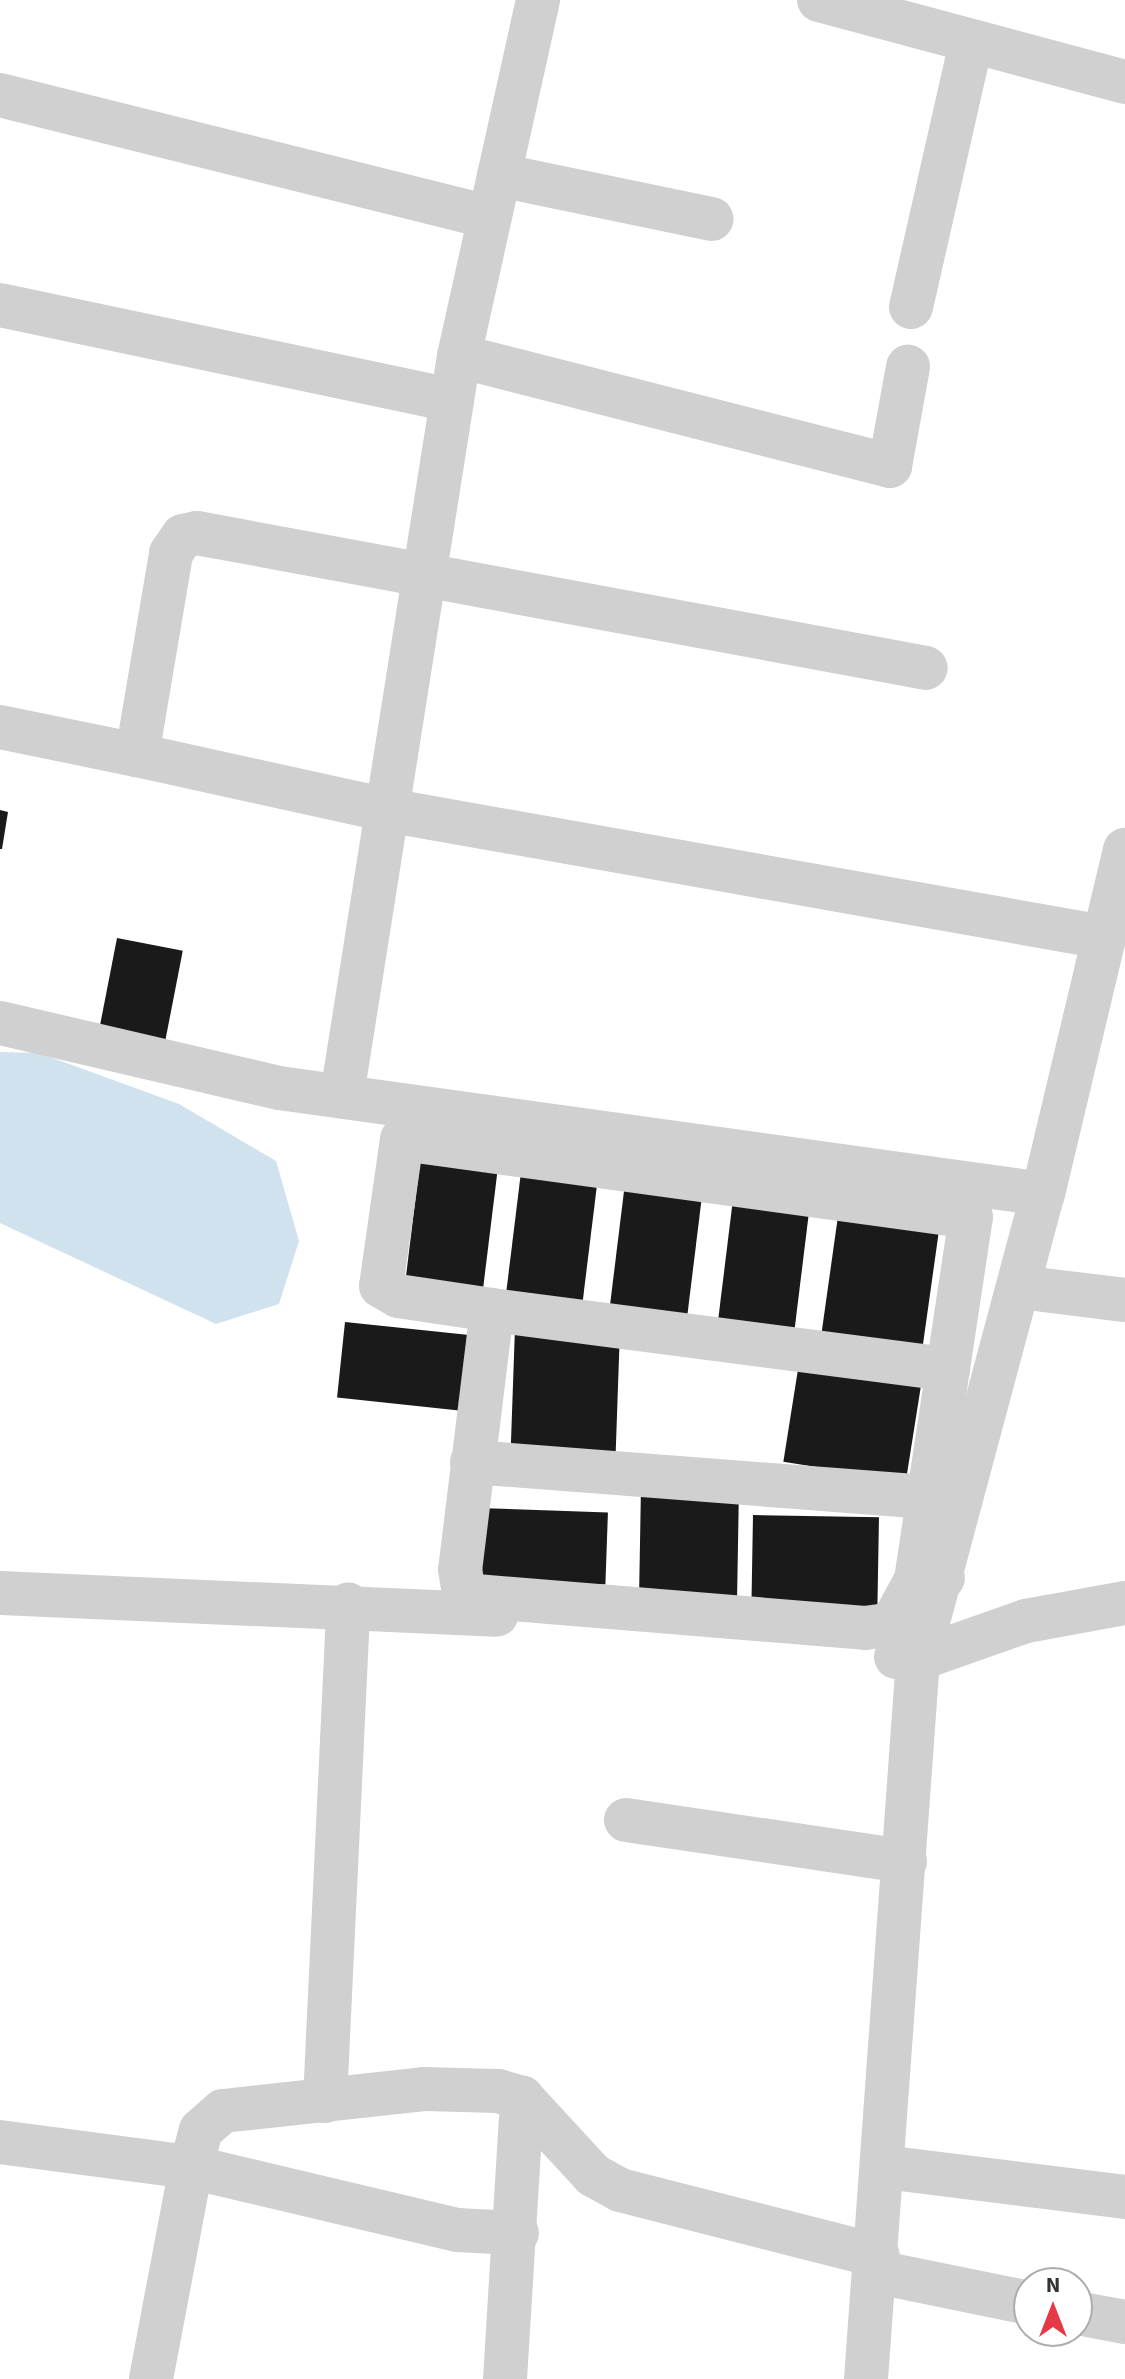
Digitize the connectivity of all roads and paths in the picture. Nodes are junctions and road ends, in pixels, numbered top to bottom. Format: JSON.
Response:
{"nodes":[{"id":1,"x":538,"y":0,"type":"edge"},
{"id":2,"x":819,"y":0,"type":"edge"},
{"id":3,"x":971,"y":43,"type":"junction"},
{"id":4,"x":1125,"y":82,"type":"edge"},
{"id":5,"x":0,"y":95,"type":"edge"},
{"id":6,"x":499,"y":175,"type":"junction"},
{"id":7,"x":489,"y":217,"type":"junction"},
{"id":8,"x":712,"y":219,"type":"dead end"},
{"id":9,"x":0,"y":305,"type":"edge"},
{"id":10,"x":911,"y":307,"type":"dead end"},
{"id":11,"x":459,"y":356,"type":"junction"},
{"id":12,"x":908,"y":367,"type":"dead end"},
{"id":13,"x":452,"y":400,"type":"junction"},
{"id":14,"x":424,"y":580,"type":"junction"},
{"id":15,"x":926,"y":668,"type":"dead end"},
{"id":16,"x":0,"y":727,"type":"edge"},
{"id":17,"x":137,"y":755,"type":"junction"},
{"id":18,"x":387,"y":810,"type":"junction"},
{"id":19,"x":1125,"y":850,"type":"edge"},
{"id":20,"x":1103,"y":937,"type":"junction"},
{"id":21,"x":0,"y":1023,"type":"edge"},
{"id":22,"x":342,"y":1095,"type":"junction"},
{"id":23,"x":1043,"y":1194,"type":"junction"},
{"id":24,"x":1019,"y":1287,"type":"junction"},
{"id":25,"x":1125,"y":1300,"type":"edge"},
{"id":26,"x":492,"y":1310,"type":"junction"},
{"id":27,"x":948,"y":1369,"type":"junction"},
{"id":28,"x":472,"y":1462,"type":"junction"},
{"id":29,"x":931,"y":1497,"type":"junction"},
{"id":30,"x":930,"y":1579,"type":"junction"},
{"id":31,"x":0,"y":1593,"type":"edge"},
{"id":32,"x":1125,"y":1603,"type":"edge"},
{"id":33,"x":348,"y":1605,"type":"junction"},
{"id":34,"x":918,"y":1659,"type":"junction"},
{"id":35,"x":626,"y":1820,"type":"dead end"},
{"id":36,"x":905,"y":1861,"type":"junction"},
{"id":37,"x":522,"y":2098,"type":"junction"},
{"id":38,"x":325,"y":2101,"type":"junction"},
{"id":39,"x":0,"y":2142,"type":"edge"},
{"id":40,"x":191,"y":2167,"type":"junction"},
{"id":41,"x":884,"y":2167,"type":"junction"},
{"id":42,"x":1125,"y":2197,"type":"edge"},
{"id":43,"x":517,"y":2233,"type":"junction"},
{"id":44,"x":877,"y":2264,"type":"junction"},
{"id":45,"x":1013,"y":2299,"type":"edge"},
{"id":46,"x":1093,"y":2316,"type":"edge"},
{"id":47,"x":1125,"y":2322,"type":"edge"},
{"id":48,"x":151,"y":2379,"type":"edge"},
{"id":49,"x":505,"y":2379,"type":"edge"},
{"id":50,"x":866,"y":2379,"type":"edge"}],
"edges":[{"from":1,"to":6,"type":"street"},
{"from":2,"to":3,"type":"street"},
{"from":3,"to":4,"type":"street"},
{"from":3,"to":10,"type":"street"},
{"from":5,"to":7,"type":"street"},
{"from":6,"to":7,"type":"street"},
{"from":6,"to":8,"type":"street"},
{"from":7,"to":11,"type":"street"},
{"from":9,"to":13,"type":"street"},
{"from":11,"to":12,"type":"street"},
{"from":11,"to":13,"type":"street"},
{"from":13,"to":14,"type":"street"},
{"from":14,"to":15,"type":"street"},
{"from":14,"to":17,"type":"street"},
{"from":14,"to":18,"type":"street"},
{"from":16,"to":17,"type":"street"},
{"from":17,"to":18,"type":"street"},
{"from":18,"to":20,"type":"street"},
{"from":18,"to":22,"type":"street"},
{"from":19,"to":20,"type":"street"},
{"from":20,"to":23,"type":"street"},
{"from":21,"to":22,"type":"street"},
{"from":22,"to":23,"type":"street"},
{"from":23,"to":24,"type":"street"},
{"from":24,"to":25,"type":"street"},
{"from":24,"to":30,"type":"street"},
{"from":26,"to":27,"type":"street"},
{"from":26,"to":27,"type":"street"},
{"from":26,"to":28,"type":"street"},
{"from":27,"to":29,"type":"street"},
{"from":28,"to":29,"type":"street"},
{"from":28,"to":30,"type":"street"},
{"from":29,"to":30,"type":"street"},
{"from":30,"to":34,"type":"street"},
{"from":31,"to":33,"type":"street"},
{"from":32,"to":34,"type":"street"},
{"from":33,"to":34,"type":"street"},
{"from":33,"to":38,"type":"street"},
{"from":34,"to":36,"type":"street"},
{"from":35,"to":36,"type":"street"},
{"from":36,"to":41,"type":"street"},
{"from":37,"to":38,"type":"street"},
{"from":37,"to":43,"type":"street"},
{"from":37,"to":44,"type":"street"},
{"from":38,"to":40,"type":"street"},
{"from":39,"to":40,"type":"street"},
{"from":40,"to":43,"type":"street"},
{"from":40,"to":48,"type":"street"},
{"from":41,"to":42,"type":"street"},
{"from":41,"to":44,"type":"street"},
{"from":43,"to":49,"type":"street"},
{"from":44,"to":45,"type":"street"},
{"from":44,"to":50,"type":"street"},
{"from":46,"to":47,"type":"street"}]}
